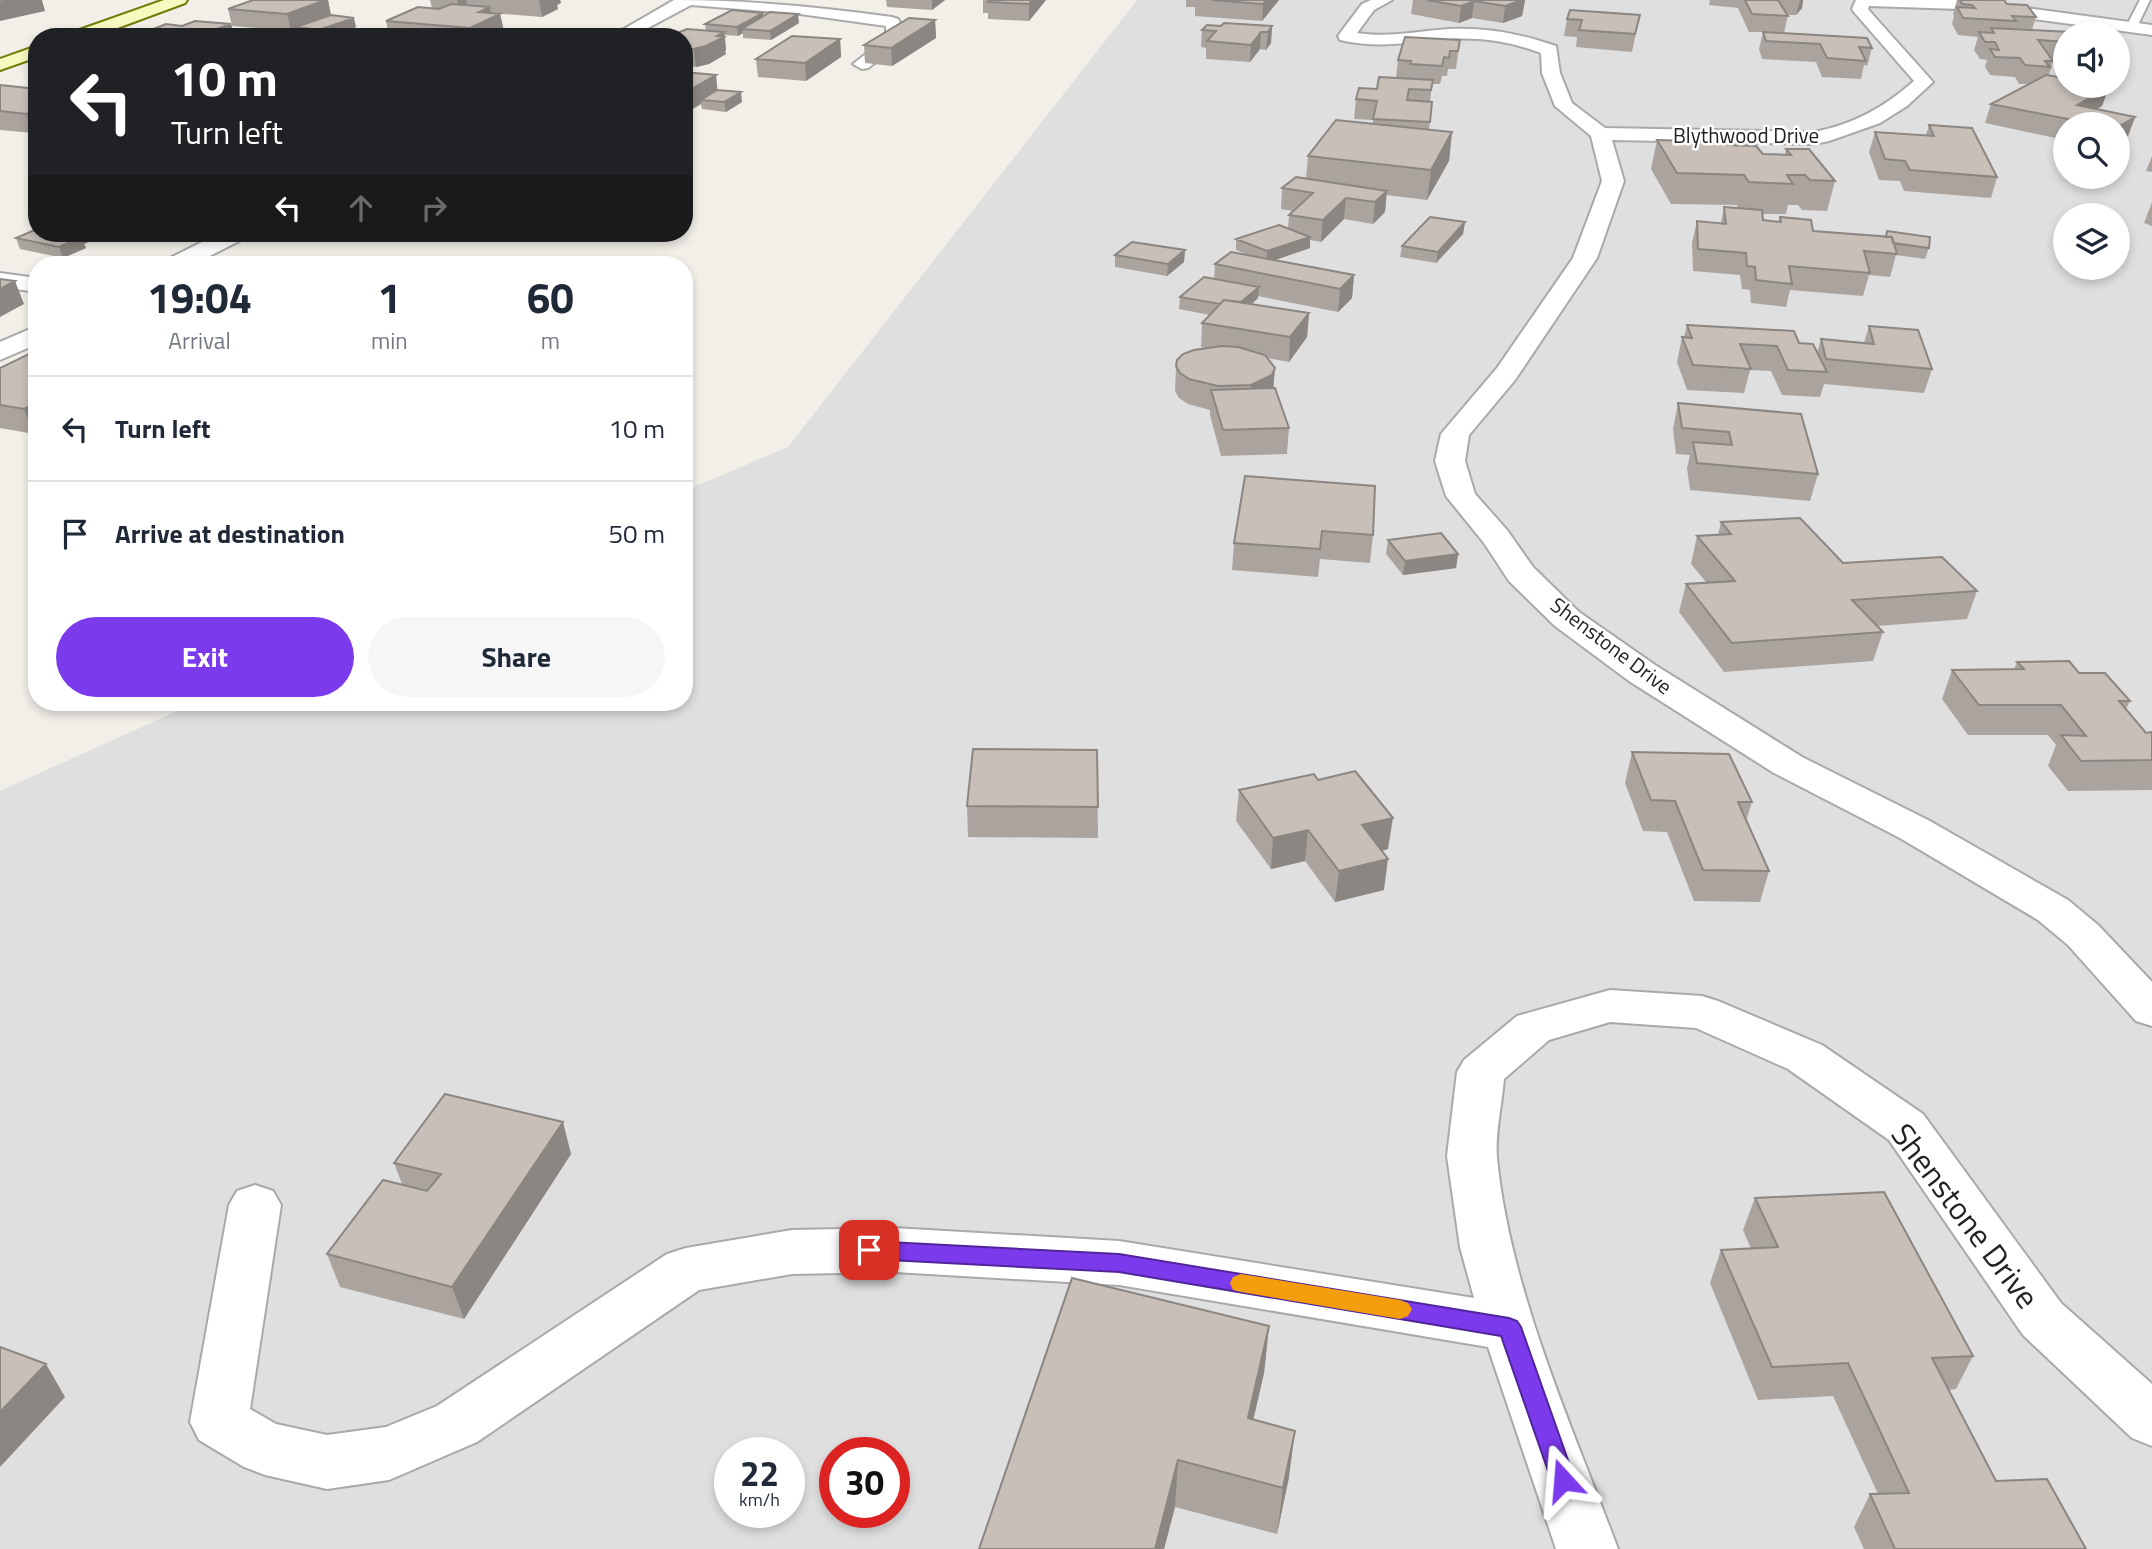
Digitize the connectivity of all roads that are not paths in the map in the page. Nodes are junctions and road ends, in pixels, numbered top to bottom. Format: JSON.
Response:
{"nodes":[{"id":1,"x":179,"y":0,"type":"edge"},
{"id":2,"x":682,"y":0,"type":"edge"},
{"id":3,"x":689,"y":0,"type":"edge"},
{"id":4,"x":1384,"y":0,"type":"edge"},
{"id":5,"x":1879,"y":0,"type":"edge"},
{"id":6,"x":2145,"y":0,"type":"edge"},
{"id":7,"x":2017,"y":5,"type":"edge"},
{"id":8,"x":2132,"y":27,"type":"junction"},
{"id":9,"x":102,"y":28,"type":"edge"},
{"id":10,"x":635,"y":28,"type":"edge"},
{"id":11,"x":2152,"y":30,"type":"edge"},
{"id":12,"x":28,"y":54,"type":"edge"},
{"id":13,"x":862,"y":64,"type":"dead end"},
{"id":14,"x":0,"y":65,"type":"edge"},
{"id":15,"x":1600,"y":134,"type":"junction"},
{"id":16,"x":219,"y":242,"type":"edge"},
{"id":17,"x":192,"y":256,"type":"edge"},
{"id":18,"x":0,"y":280,"type":"edge"},
{"id":19,"x":28,"y":284,"type":"edge"},
{"id":20,"x":28,"y":338,"type":"edge"},
{"id":21,"x":0,"y":352,"type":"edge"},
{"id":22,"x":2152,"y":1010,"type":"edge"},
{"id":23,"x":255,"y":1205,"type":"dead end"},
{"id":24,"x":1509,"y":1327,"type":"junction"},
{"id":25,"x":2152,"y":1420,"type":"edge"},
{"id":26,"x":1587,"y":1549,"type":"edge"}],
"edges":[{"from":1,"to":9,"type":"main road"},
{"from":2,"to":3,"type":"street"},
{"from":3,"to":10,"type":"street"},
{"from":3,"to":13,"type":"street"},
{"from":4,"to":15,"type":"street"},
{"from":5,"to":7,"type":"street","name":"Blythwood Drive"},
{"from":5,"to":15,"type":"street","name":"Blythwood Drive"},
{"from":6,"to":8,"type":"lane"},
{"from":7,"to":8,"type":"street","name":"Blythwood Drive"},
{"from":8,"to":11,"type":"street","name":"Blythwood Drive"},
{"from":12,"to":14,"type":"main road"},
{"from":15,"to":22,"type":"street","name":"Shenstone Drive"},
{"from":16,"to":17,"type":"street"},
{"from":18,"to":19,"type":"street"},
{"from":20,"to":21,"type":"street"},
{"from":23,"to":24,"type":"street"},
{"from":24,"to":25,"type":"street","name":"Shenstone Drive"},
{"from":24,"to":26,"type":"street","name":"Shenstone Drive"}]}
